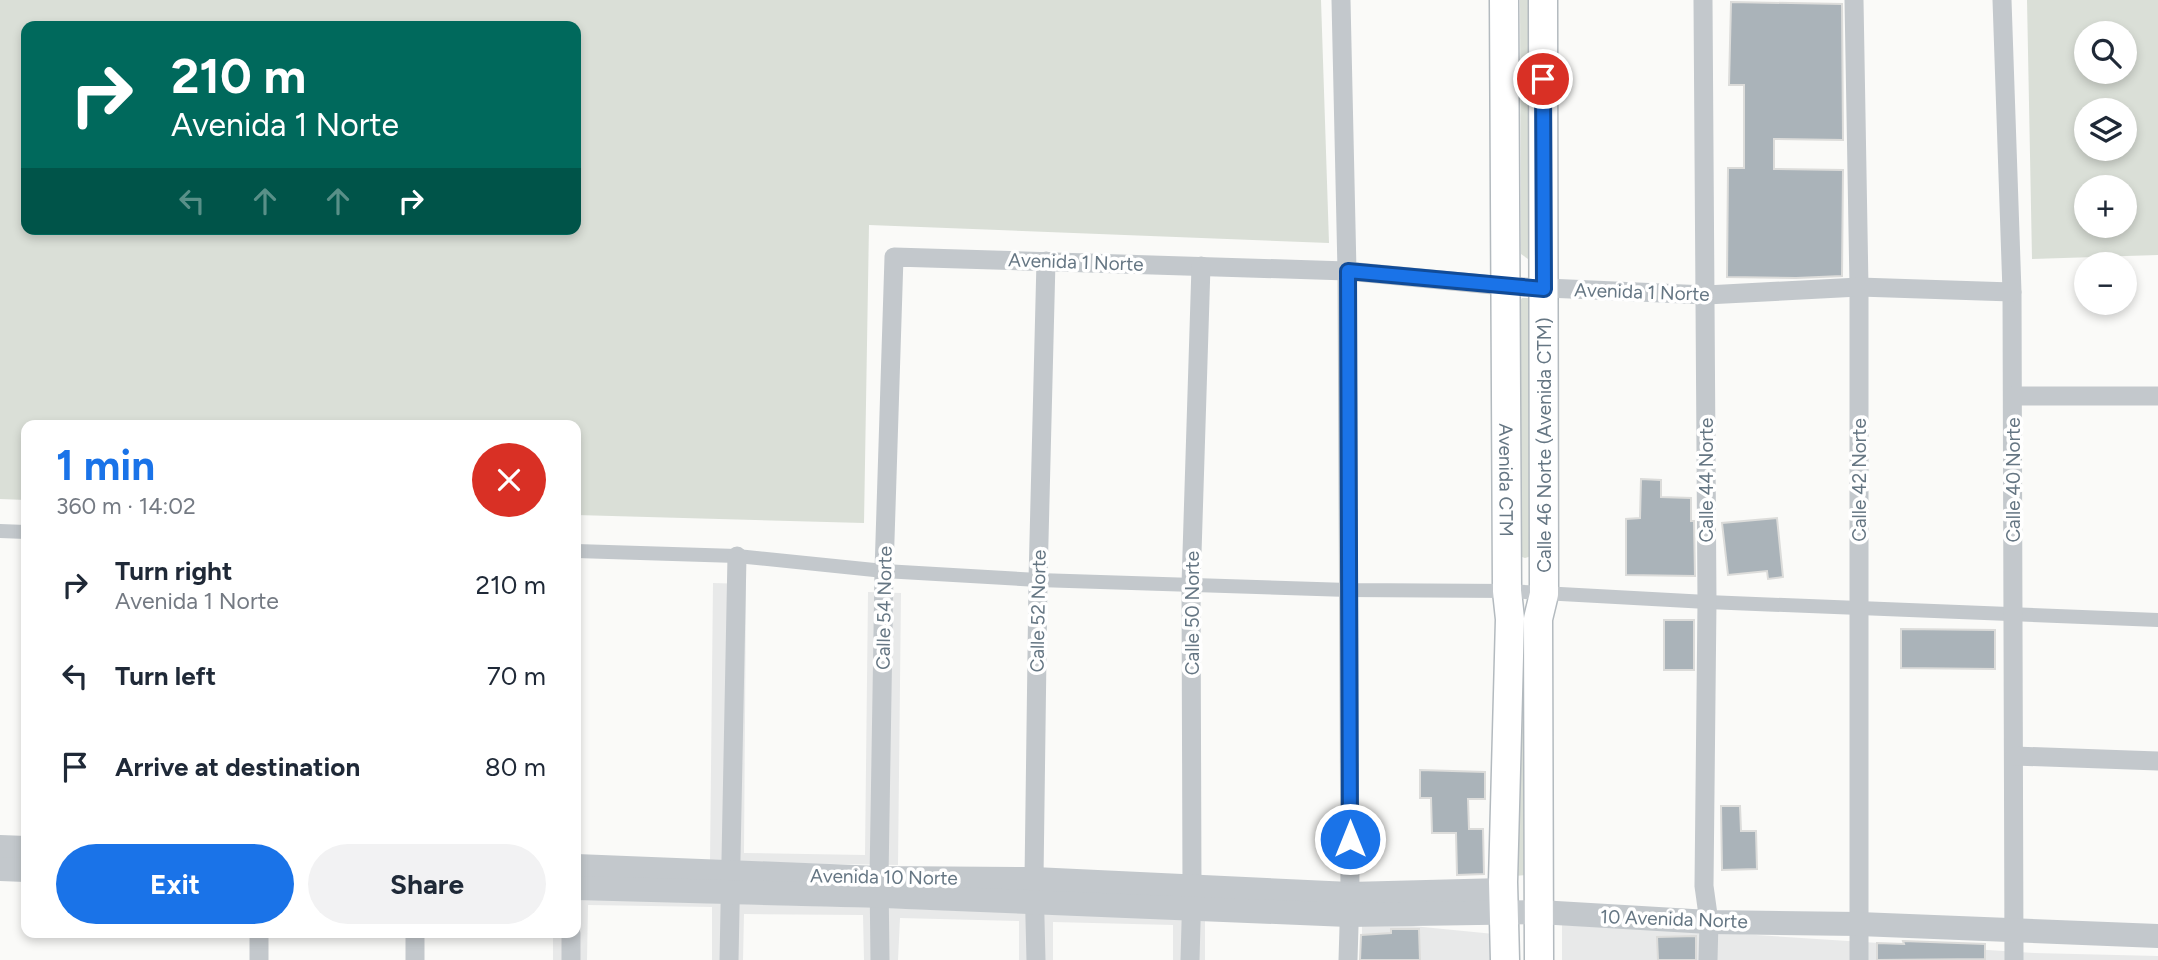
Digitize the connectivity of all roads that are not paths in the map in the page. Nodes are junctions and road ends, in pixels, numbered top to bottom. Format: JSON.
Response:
{"nodes":[{"id":1,"x":1341,"y":0,"type":"edge"},
{"id":2,"x":1504,"y":0,"type":"edge"},
{"id":3,"x":1543,"y":0,"type":"edge"},
{"id":4,"x":1703,"y":0,"type":"edge"},
{"id":5,"x":1854,"y":0,"type":"edge"},
{"id":6,"x":2002,"y":0,"type":"edge"},
{"id":7,"x":894,"y":257,"type":"joint"},
{"id":8,"x":1046,"y":261,"type":"junction"},
{"id":9,"x":1200,"y":267,"type":"junction"},
{"id":10,"x":1348,"y":271,"type":"junction"},
{"id":11,"x":1504,"y":286,"type":"junction"},
{"id":12,"x":1859,"y":287,"type":"junction"},
{"id":13,"x":1544,"y":289,"type":"junction"},
{"id":14,"x":2012,"y":292,"type":"junction"},
{"id":15,"x":1706,"y":295,"type":"junction"},
{"id":16,"x":2012,"y":396,"type":"junction"},
{"id":17,"x":2158,"y":396,"type":"edge"},
{"id":18,"x":0,"y":531,"type":"edge"},
{"id":19,"x":21,"y":532,"type":"edge"},
{"id":20,"x":581,"y":551,"type":"edge"},
{"id":21,"x":737,"y":556,"type":"junction"},
{"id":22,"x":884,"y":572,"type":"junction"},
{"id":23,"x":1038,"y":580,"type":"junction"},
{"id":24,"x":1191,"y":585,"type":"junction"},
{"id":25,"x":1348,"y":590,"type":"junction"},
{"id":26,"x":1507,"y":591,"type":"junction"},
{"id":27,"x":1707,"y":603,"type":"junction"},
{"id":28,"x":1541,"y":607,"type":"junction"},
{"id":29,"x":1860,"y":607,"type":"junction"},
{"id":30,"x":2013,"y":613,"type":"junction"},
{"id":31,"x":1510,"y":619,"type":"junction"},
{"id":32,"x":2158,"y":620,"type":"edge"},
{"id":33,"x":2015,"y":755,"type":"junction"},
{"id":34,"x":2158,"y":761,"type":"edge"},
{"id":35,"x":0,"y":847,"type":"edge"},
{"id":36,"x":21,"y":848,"type":"edge"},
{"id":37,"x":581,"y":867,"type":"edge"},
{"id":38,"x":0,"y":869,"type":"edge"},
{"id":39,"x":21,"y":870,"type":"edge"},
{"id":40,"x":729,"y":882,"type":"junction"},
{"id":41,"x":880,"y":887,"type":"junction"},
{"id":42,"x":581,"y":888,"type":"edge"},
{"id":43,"x":1035,"y":890,"type":"junction"},
{"id":44,"x":1191,"y":898,"type":"junction"},
{"id":45,"x":1539,"y":901,"type":"junction"},
{"id":46,"x":1504,"y":902,"type":"junction"},
{"id":47,"x":1349,"y":904,"type":"junction"},
{"id":48,"x":2014,"y":920,"type":"junction"},
{"id":49,"x":1709,"y":922,"type":"junction"},
{"id":50,"x":1859,"y":924,"type":"junction"},
{"id":51,"x":2158,"y":936,"type":"edge"},
{"id":52,"x":260,"y":938,"type":"edge"},
{"id":53,"x":415,"y":938,"type":"edge"},
{"id":54,"x":571,"y":938,"type":"edge"},
{"id":55,"x":259,"y":960,"type":"edge"},
{"id":56,"x":415,"y":960,"type":"edge"},
{"id":57,"x":571,"y":960,"type":"edge"},
{"id":58,"x":729,"y":960,"type":"edge"},
{"id":59,"x":880,"y":960,"type":"edge"},
{"id":60,"x":1036,"y":960,"type":"edge"},
{"id":61,"x":1190,"y":960,"type":"edge"},
{"id":62,"x":1348,"y":960,"type":"edge"},
{"id":63,"x":1505,"y":960,"type":"edge"},
{"id":64,"x":1539,"y":960,"type":"edge"},
{"id":65,"x":1708,"y":960,"type":"edge"},
{"id":66,"x":1859,"y":960,"type":"edge"},
{"id":67,"x":2014,"y":960,"type":"edge"}],
"edges":[{"from":1,"to":10,"type":"street"},
{"from":2,"to":11,"type":"main road","name":"Avenida CTM"},
{"from":3,"to":13,"type":"main road","name":"Calle 46 Norte (Avenida CTM)"},
{"from":4,"to":15,"type":"street","name":"Calle 44 Norte"},
{"from":5,"to":12,"type":"street","name":"Calle 42 Norte"},
{"from":6,"to":14,"type":"street","name":"Calle 40 Norte"},
{"from":7,"to":8,"type":"street","name":"Avenida 1 Norte"},
{"from":7,"to":22,"type":"street","name":"Calle 54 Norte"},
{"from":8,"to":9,"type":"street","name":"Avenida 1 Norte"},
{"from":8,"to":23,"type":"street","name":"Calle 52 Norte"},
{"from":9,"to":10,"type":"street","name":"Avenida 1 Norte"},
{"from":9,"to":24,"type":"street","name":"Calle 50 Norte"},
{"from":10,"to":11,"type":"street","name":"Avenida 1 Norte"},
{"from":10,"to":25,"type":"street"},
{"from":11,"to":13,"type":"street","name":"Avenida 1 Norte"},
{"from":11,"to":26,"type":"main road","name":"Avenida CTM"},
{"from":12,"to":14,"type":"street","name":"Avenida 1 Norte"},
{"from":12,"to":15,"type":"street","name":"Avenida 1 Norte"},
{"from":12,"to":29,"type":"street","name":"Calle 42 Norte"},
{"from":13,"to":15,"type":"street","name":"Avenida 1 Norte"},
{"from":13,"to":28,"type":"main road","name":"Calle 46 Norte (Avenida CTM)"},
{"from":14,"to":16,"type":"street","name":"Calle 40 Norte"},
{"from":15,"to":27,"type":"street","name":"Calle 44 Norte"},
{"from":16,"to":17,"type":"street"},
{"from":16,"to":30,"type":"street","name":"Calle 40 Norte"},
{"from":18,"to":19,"type":"street"},
{"from":20,"to":21,"type":"street"},
{"from":21,"to":22,"type":"street"},
{"from":21,"to":40,"type":"street"},
{"from":22,"to":23,"type":"street"},
{"from":22,"to":41,"type":"street","name":"Calle 54 Norte"},
{"from":23,"to":24,"type":"street"},
{"from":23,"to":43,"type":"street","name":"Calle 52 Norte"},
{"from":24,"to":25,"type":"street"},
{"from":24,"to":44,"type":"street","name":"Calle 50 Norte"},
{"from":25,"to":26,"type":"street"},
{"from":25,"to":47,"type":"street"},
{"from":26,"to":28,"type":"street"},
{"from":26,"to":31,"type":"main road","name":"Avenida CTM"},
{"from":27,"to":28,"type":"street"},
{"from":27,"to":29,"type":"street"},
{"from":27,"to":49,"type":"street","name":"Calle 44 Norte"},
{"from":28,"to":31,"type":"street"},
{"from":28,"to":45,"type":"main road","name":"Calle 46 Norte (Avenida CTM)"},
{"from":29,"to":30,"type":"street"},
{"from":29,"to":50,"type":"street","name":"Calle 42 Norte"},
{"from":30,"to":32,"type":"street"},
{"from":30,"to":33,"type":"street","name":"Calle 40 Norte"},
{"from":31,"to":46,"type":"main road","name":"Avenida CTM"},
{"from":33,"to":34,"type":"street"},
{"from":33,"to":48,"type":"street","name":"Calle 40 Norte"},
{"from":35,"to":36,"type":"street"},
{"from":37,"to":40,"type":"street","name":"Avenida 10 Norte"},
{"from":38,"to":39,"type":"street"},
{"from":40,"to":41,"type":"street","name":"Avenida 10 Norte"},
{"from":40,"to":42,"type":"street","name":"Avenida 10 Norte"},
{"from":40,"to":58,"type":"street"},
{"from":41,"to":43,"type":"street","name":"Avenida 10 Norte"},
{"from":41,"to":59,"type":"street","name":"Calle 54 Norte"},
{"from":43,"to":44,"type":"street","name":"Avenida 10 Norte"},
{"from":43,"to":60,"type":"street","name":"Calle 52 Norte"},
{"from":44,"to":47,"type":"street","name":"10 Avenida Norte"},
{"from":44,"to":61,"type":"street","name":"Calle 50 Norte"},
{"from":45,"to":46,"type":"street","name":"10 Avenida Norte"},
{"from":45,"to":49,"type":"street","name":"10 Avenida Norte"},
{"from":45,"to":64,"type":"main road"},
{"from":46,"to":47,"type":"street","name":"10 Avenida Norte"},
{"from":46,"to":63,"type":"main road","name":"Avenida CTM"},
{"from":47,"to":62,"type":"street"},
{"from":48,"to":50,"type":"street","name":"10 Avenida Norte"},
{"from":48,"to":51,"type":"street","name":"10 Avenida Norte"},
{"from":48,"to":67,"type":"street","name":"Calle 40 Norte"},
{"from":49,"to":50,"type":"street","name":"10 Avenida Norte"},
{"from":49,"to":65,"type":"street","name":"Calle 44 Norte"},
{"from":50,"to":66,"type":"street","name":"Calle 42 Norte"},
{"from":52,"to":55,"type":"street"},
{"from":53,"to":56,"type":"street"},
{"from":54,"to":57,"type":"street"}]}
